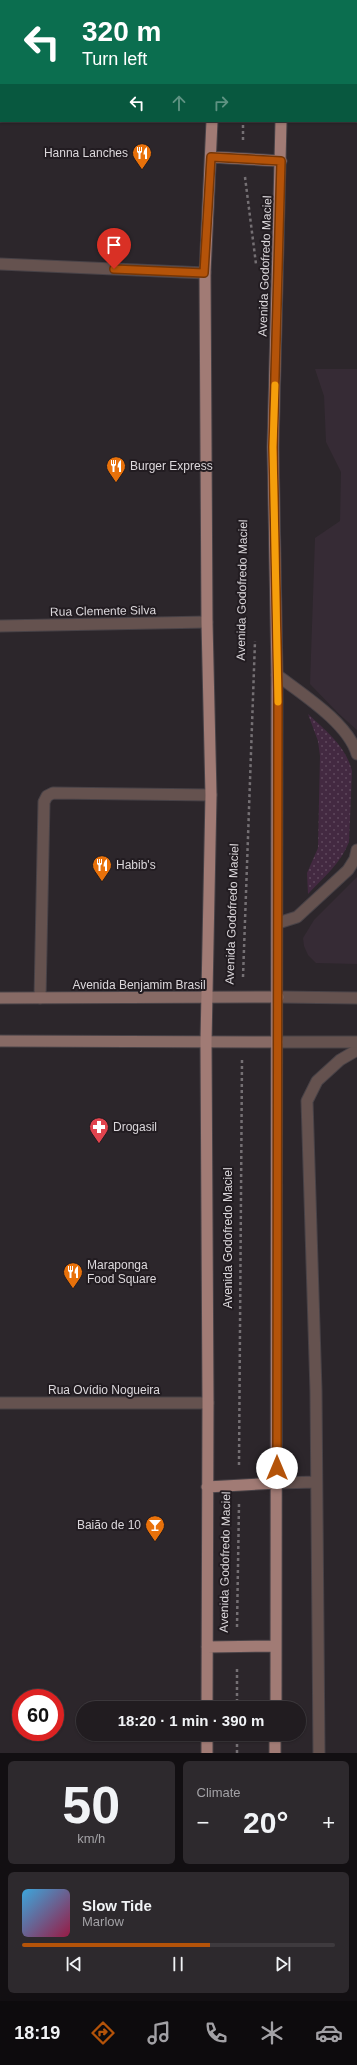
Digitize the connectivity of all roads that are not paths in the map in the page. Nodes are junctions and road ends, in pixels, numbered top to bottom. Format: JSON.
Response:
{"nodes":[{"id":1,"x":212,"y":122,"type":"edge"},
{"id":2,"x":281,"y":122,"type":"edge"},
{"id":3,"x":211,"y":157,"type":"junction"},
{"id":4,"x":281,"y":161,"type":"junction"},
{"id":5,"x":0,"y":264,"type":"edge"},
{"id":6,"x":204,"y":273,"type":"junction"},
{"id":7,"x":207,"y":622,"type":"junction"},
{"id":8,"x":0,"y":626,"type":"edge"},
{"id":9,"x":277,"y":675,"type":"junction"},
{"id":10,"x":357,"y":754,"type":"edge"},
{"id":11,"x":211,"y":795,"type":"junction"},
{"id":12,"x":357,"y":850,"type":"edge"},
{"id":13,"x":278,"y":923,"type":"junction"},
{"id":14,"x":278,"y":997,"type":"junction"},
{"id":15,"x":0,"y":998,"type":"edge"},
{"id":16,"x":40,"y":998,"type":"junction"},
{"id":17,"x":208,"y":998,"type":"junction"},
{"id":18,"x":357,"y":998,"type":"edge"},
{"id":19,"x":0,"y":1041,"type":"edge"},
{"id":20,"x":206,"y":1042,"type":"junction"},
{"id":21,"x":276,"y":1042,"type":"junction"},
{"id":22,"x":357,"y":1042,"type":"edge"},
{"id":23,"x":357,"y":1050,"type":"edge"},
{"id":24,"x":0,"y":1403,"type":"edge"},
{"id":25,"x":208,"y":1403,"type":"junction"},
{"id":26,"x":316,"y":1482,"type":"junction"},
{"id":27,"x":277,"y":1484,"type":"junction"},
{"id":28,"x":207,"y":1487,"type":"junction"},
{"id":29,"x":276,"y":1646,"type":"junction"},
{"id":30,"x":207,"y":1647,"type":"junction"},
{"id":31,"x":207,"y":1701,"type":"edge"},
{"id":32,"x":276,"y":1701,"type":"edge"},
{"id":33,"x":207,"y":1741,"type":"edge"},
{"id":34,"x":276,"y":1741,"type":"edge"},
{"id":35,"x":207,"y":1753,"type":"edge"},
{"id":36,"x":275,"y":1753,"type":"edge"},
{"id":37,"x":319,"y":1753,"type":"edge"}],
"edges":[{"from":1,"to":3,"type":"main road","name":"Avenida Godofredo Maciel"},
{"from":2,"to":4,"type":"main road","name":"Avenida Godofredo Maciel"},
{"from":3,"to":4,"type":"main road"},
{"from":3,"to":6,"type":"main road","name":"Avenida Godofredo Maciel"},
{"from":4,"to":9,"type":"main road","name":"Avenida Godofredo Maciel"},
{"from":5,"to":6,"type":"street"},
{"from":6,"to":7,"type":"main road","name":"Avenida Godofredo Maciel"},
{"from":7,"to":8,"type":"street","name":"Rua Clemente Silva"},
{"from":7,"to":11,"type":"main road","name":"Avenida Godofredo Maciel"},
{"from":9,"to":10,"type":"street"},
{"from":9,"to":13,"type":"main road","name":"Avenida Godofredo Maciel"},
{"from":11,"to":16,"type":"street"},
{"from":11,"to":17,"type":"main road","name":"Avenida Godofredo Maciel"},
{"from":12,"to":13,"type":"street"},
{"from":13,"to":14,"type":"main road","name":"Avenida Godofredo Maciel"},
{"from":14,"to":17,"type":"main road","name":"Avenida Benjamim Brasil"},
{"from":14,"to":18,"type":"street"},
{"from":14,"to":21,"type":"main road","name":"Avenida Godofredo Maciel"},
{"from":15,"to":16,"type":"main road","name":"Avenida Benjamim Brasil"},
{"from":16,"to":17,"type":"main road","name":"Avenida Benjamim Brasil"},
{"from":17,"to":20,"type":"main road","name":"Avenida Godofredo Maciel"},
{"from":19,"to":20,"type":"main road"},
{"from":20,"to":21,"type":"main road"},
{"from":20,"to":25,"type":"main road","name":"Avenida Godofredo Maciel"},
{"from":21,"to":22,"type":"street"},
{"from":21,"to":27,"type":"main road","name":"Avenida Godofredo Maciel"},
{"from":23,"to":26,"type":"street"},
{"from":24,"to":25,"type":"street","name":"Rua Ovídio Nogueira"},
{"from":25,"to":28,"type":"main road","name":"Avenida Godofredo Maciel"},
{"from":26,"to":27,"type":"street"},
{"from":26,"to":37,"type":"street"},
{"from":27,"to":28,"type":"main road"},
{"from":27,"to":29,"type":"main road","name":"Avenida Godofredo Maciel"},
{"from":28,"to":30,"type":"main road","name":"Avenida Godofredo Maciel"},
{"from":29,"to":30,"type":"main road"},
{"from":29,"to":32,"type":"main road","name":"Avenida Godofredo Maciel"},
{"from":30,"to":31,"type":"main road","name":"Avenida Godofredo Maciel"},
{"from":33,"to":35,"type":"main road"},
{"from":34,"to":36,"type":"main road"}]}
